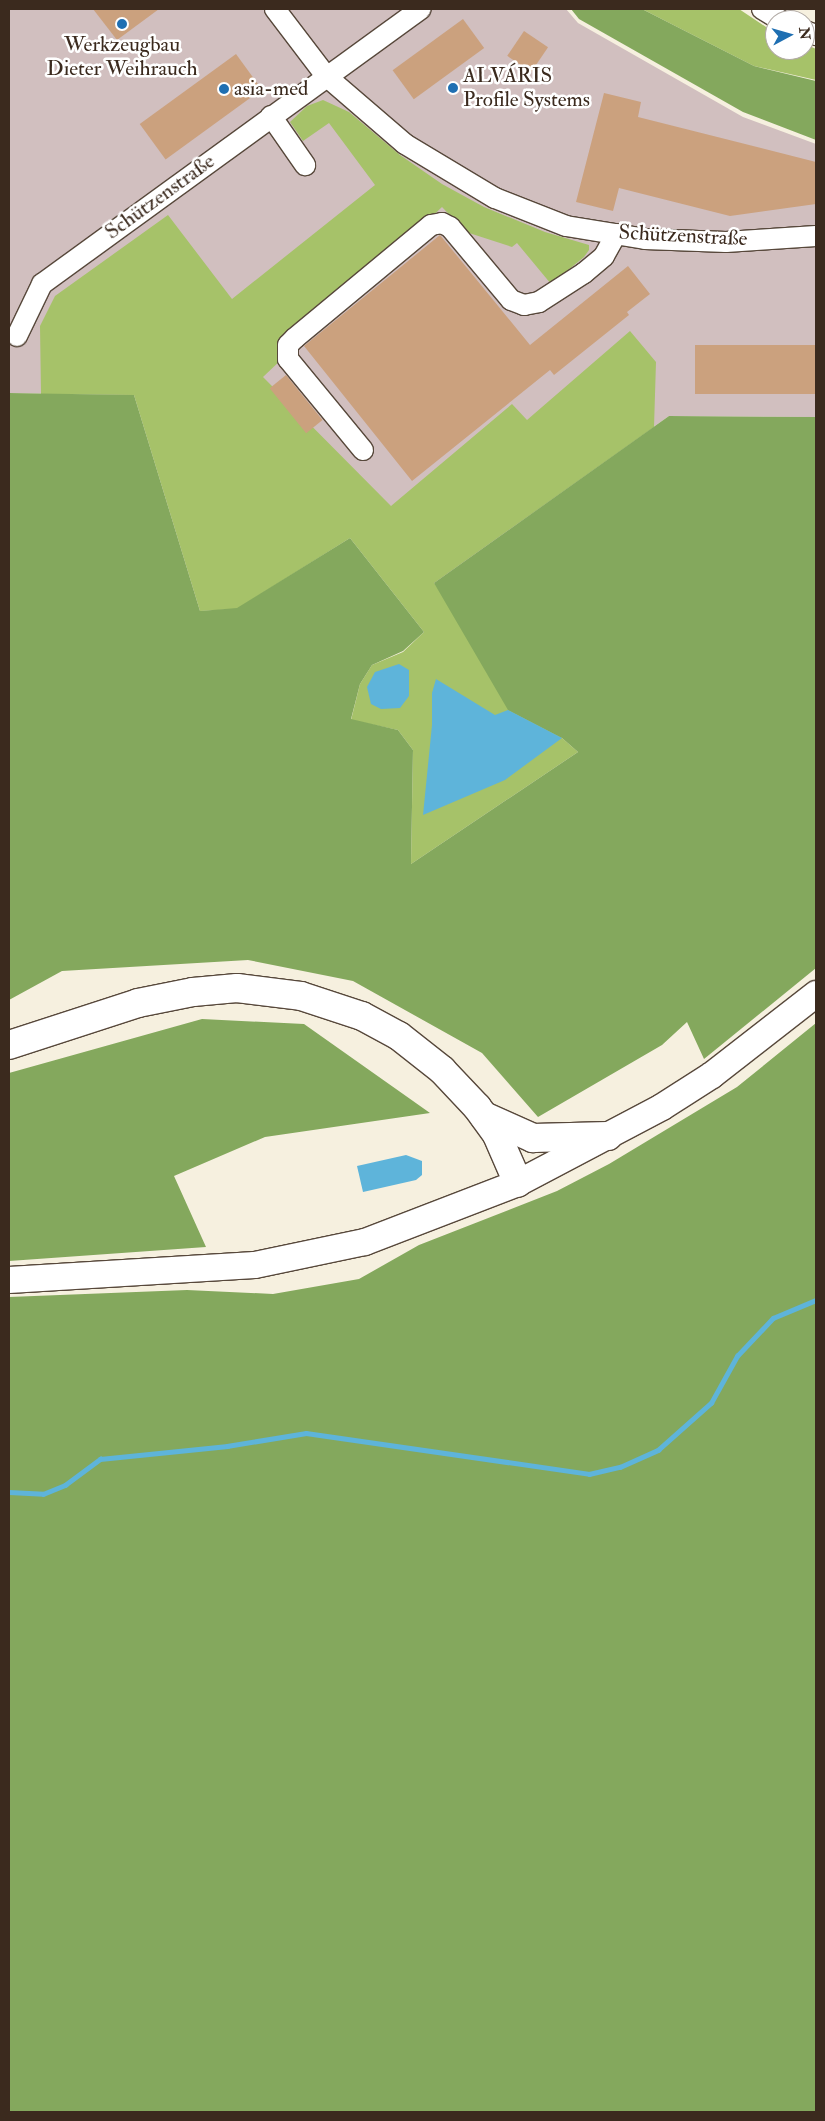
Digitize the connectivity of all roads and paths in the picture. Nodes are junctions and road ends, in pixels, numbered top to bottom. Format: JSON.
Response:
{"nodes":[{"id":1,"x":275,"y":9,"type":"edge"},
{"id":2,"x":421,"y":9,"type":"edge"},
{"id":3,"x":326,"y":76,"type":"junction"},
{"id":4,"x":271,"y":116,"type":"junction"},
{"id":5,"x":305,"y":165,"type":"dead end"},
{"id":6,"x":616,"y":234,"type":"junction"},
{"id":7,"x":816,"y":236,"type":"edge"},
{"id":8,"x":17,"y":336,"type":"dead end"},
{"id":9,"x":363,"y":450,"type":"dead end"},
{"id":10,"x":816,"y":994,"type":"edge"},
{"id":11,"x":9,"y":1045,"type":"edge"},
{"id":12,"x":483,"y":1116,"type":"junction"},
{"id":13,"x":608,"y":1136,"type":"junction"},
{"id":14,"x":518,"y":1182,"type":"junction"},
{"id":15,"x":9,"y":1280,"type":"edge"}],
"edges":[{"from":1,"to":3,"type":"street","name":"Schützenstraße"},
{"from":2,"to":3,"type":"street","name":"Schützenstraße"},
{"from":3,"to":4,"type":"street","name":"Schützenstraße"},
{"from":3,"to":6,"type":"street","name":"Schützenstraße"},
{"from":4,"to":5,"type":"street"},
{"from":4,"to":8,"type":"street","name":"Schützenstraße"},
{"from":6,"to":7,"type":"street","name":"Schützenstraße"},
{"from":6,"to":9,"type":"street"},
{"from":10,"to":13,"type":"main road"},
{"from":11,"to":12,"type":"highway"},
{"from":12,"to":13,"type":"highway"},
{"from":12,"to":14,"type":"highway"},
{"from":13,"to":14,"type":"main road"},
{"from":14,"to":15,"type":"main road"}]}
